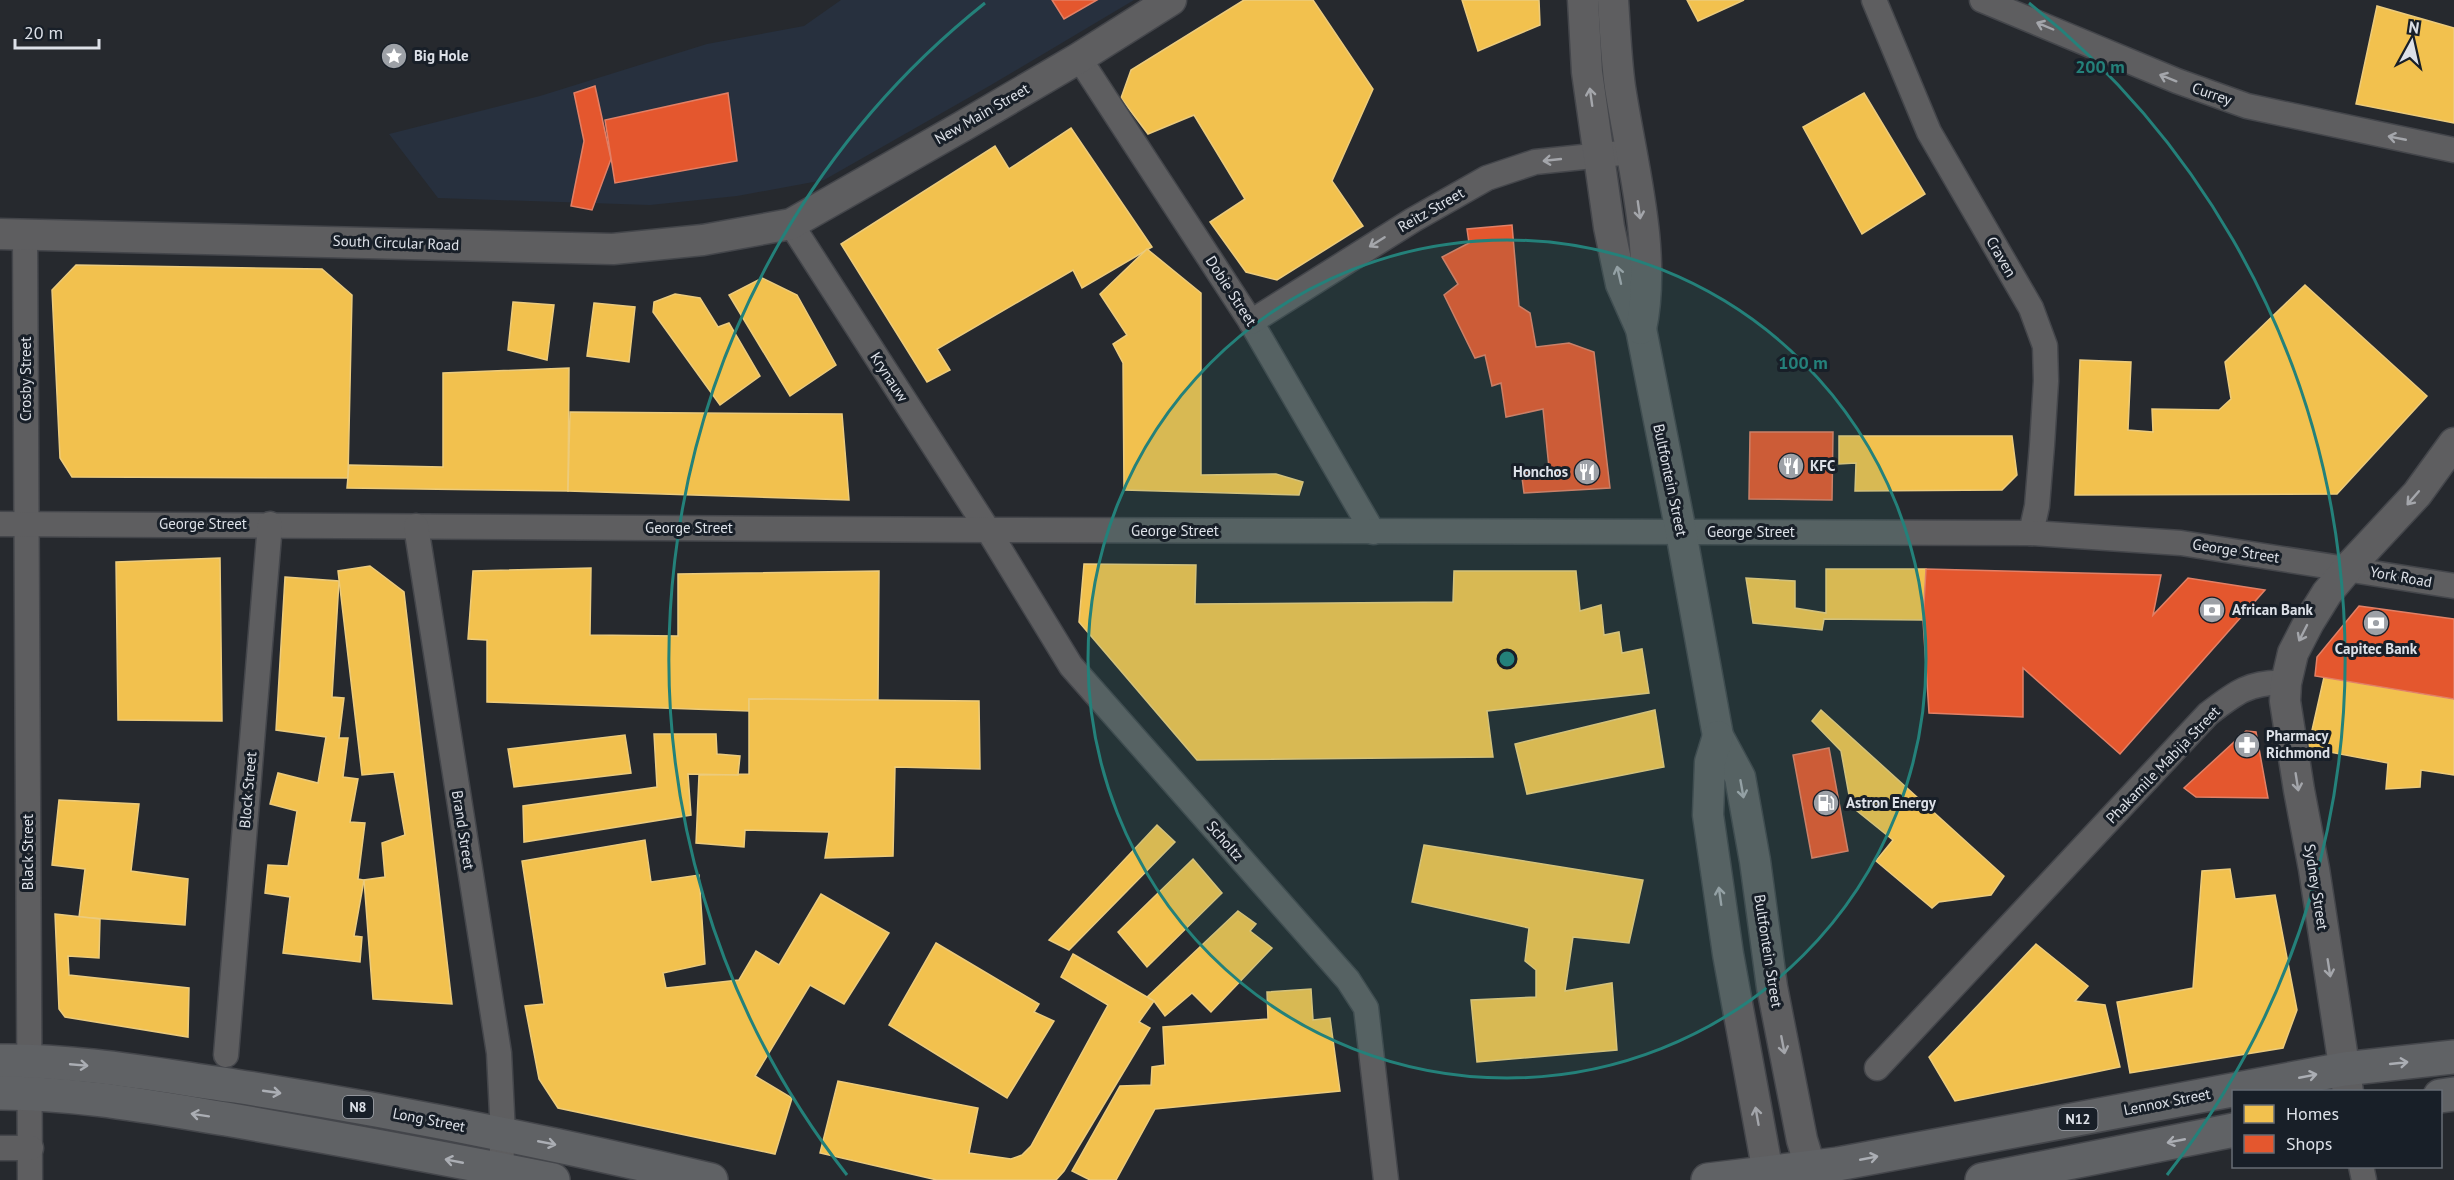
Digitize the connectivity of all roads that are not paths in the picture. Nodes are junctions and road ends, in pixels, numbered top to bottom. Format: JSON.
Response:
{"nodes":[{"id":1,"x":1171,"y":0,"type":"edge"},
{"id":2,"x":1583,"y":0,"type":"edge"},
{"id":3,"x":1613,"y":0,"type":"edge"},
{"id":4,"x":1874,"y":0,"type":"edge"},
{"id":5,"x":1982,"y":0,"type":"edge"},
{"id":6,"x":1079,"y":58,"type":"junction"},
{"id":7,"x":2454,"y":150,"type":"edge"},
{"id":8,"x":1631,"y":152,"type":"junction"},
{"id":9,"x":1599,"y":155,"type":"junction"},
{"id":10,"x":791,"y":224,"type":"junction"},
{"id":11,"x":13,"y":234,"type":"edge"},
{"id":12,"x":1251,"y":322,"type":"junction"},
{"id":13,"x":1641,"y":329,"type":"junction"},
{"id":14,"x":2454,"y":442,"type":"edge"},
{"id":15,"x":0,"y":524,"type":"edge"},
{"id":16,"x":27,"y":524,"type":"junction"},
{"id":17,"x":270,"y":524,"type":"junction"},
{"id":18,"x":416,"y":526,"type":"junction"},
{"id":19,"x":988,"y":530,"type":"junction"},
{"id":20,"x":1373,"y":531,"type":"junction"},
{"id":21,"x":1681,"y":532,"type":"junction"},
{"id":22,"x":2031,"y":533,"type":"junction"},
{"id":23,"x":2348,"y":568,"type":"junction"},
{"id":24,"x":2454,"y":586,"type":"edge"},
{"id":25,"x":2286,"y":683,"type":"junction"},
{"id":26,"x":1718,"y":736,"type":"junction"},
{"id":27,"x":226,"y":1055,"type":"dead end"},
{"id":28,"x":2454,"y":1058,"type":"edge"},
{"id":29,"x":14,"y":1061,"type":"edge"},
{"id":30,"x":1878,"y":1068,"type":"dead end"},
{"id":31,"x":2346,"y":1080,"type":"edge"},
{"id":32,"x":2289,"y":1090,"type":"edge"},
{"id":33,"x":15,"y":1093,"type":"edge"},
{"id":34,"x":2232,"y":1100,"type":"edge"},
{"id":35,"x":2232,"y":1130,"type":"edge"},
{"id":36,"x":503,"y":1134,"type":"junction"},
{"id":37,"x":0,"y":1148,"type":"edge"},
{"id":38,"x":31,"y":1148,"type":"junction"},
{"id":39,"x":1814,"y":1174,"type":"edge"},
{"id":40,"x":500,"y":1175,"type":"edge"},
{"id":41,"x":1769,"y":1177,"type":"edge"},
{"id":42,"x":30,"y":1180,"type":"edge"},
{"id":43,"x":553,"y":1180,"type":"edge"},
{"id":44,"x":711,"y":1180,"type":"edge"},
{"id":45,"x":1386,"y":1180,"type":"edge"},
{"id":46,"x":1708,"y":1180,"type":"edge"},
{"id":47,"x":1982,"y":1180,"type":"edge"}],
"edges":[{"from":1,"to":6,"type":"street","name":"New Main Street"},
{"from":9,"to":2,"type":"street","name":"Bultfontein Street","one_way":true},
{"from":3,"to":8,"type":"street","name":"Bultfontein Street"},
{"from":4,"to":22,"type":"street","name":"Craven"},
{"from":7,"to":5,"type":"street","name":"Currey","one_way":true},
{"from":6,"to":10,"type":"street","name":"New Main Street"},
{"from":6,"to":12,"type":"street","name":"Dobie Street"},
{"from":8,"to":9,"type":"street","name":"Reitz Street"},
{"from":8,"to":13,"type":"street","name":"Bultfontein Street","one_way":true},
{"from":9,"to":12,"type":"street","name":"Reitz Street","one_way":true},
{"from":13,"to":9,"type":"street","name":"Bultfontein Street","one_way":true},
{"from":10,"to":11,"type":"street","name":"South Circular Road"},
{"from":10,"to":19,"type":"street","name":"Krynauw"},
{"from":11,"to":16,"type":"street","name":"Crosby Street"},
{"from":12,"to":20,"type":"street","name":"Dobie Street"},
{"from":13,"to":21,"type":"street","name":"Bultfontein Street"},
{"from":14,"to":23,"type":"street","one_way":true},
{"from":15,"to":16,"type":"street","name":"George Street"},
{"from":16,"to":17,"type":"street","name":"George Street"},
{"from":16,"to":29,"type":"street","name":"Black Street"},
{"from":17,"to":18,"type":"street","name":"George Street"},
{"from":17,"to":27,"type":"street","name":"Block Street"},
{"from":18,"to":19,"type":"street","name":"George Street"},
{"from":18,"to":36,"type":"street","name":"Brand Street"},
{"from":19,"to":20,"type":"street","name":"George Street"},
{"from":19,"to":45,"type":"street","name":"Scholtz"},
{"from":20,"to":21,"type":"street","name":"George Street"},
{"from":21,"to":22,"type":"street","name":"George Street"},
{"from":21,"to":26,"type":"street","name":"Bultfontein Street"},
{"from":22,"to":23,"type":"street","name":"George Street"},
{"from":23,"to":24,"type":"street","name":"York Road"},
{"from":23,"to":25,"type":"street","one_way":true},
{"from":25,"to":30,"type":"street","name":"Phakamile Mabija Street"},
{"from":25,"to":31,"type":"street","name":"Sydney Street","one_way":true},
{"from":26,"to":39,"type":"street","name":"Bultfontein Street","one_way":true},
{"from":41,"to":26,"type":"street","name":"Bultfontein Street","one_way":true},
{"from":31,"to":28,"type":"highway","name":"Lennox Street","number":"N12","one_way":true},
{"from":29,"to":33,"type":"street","name":"Black Street"},
{"from":29,"to":36,"type":"highway","name":"Long Street","number":"N8","one_way":true},
{"from":32,"to":31,"type":"highway","name":"Lennox Street","number":"N12","one_way":true},
{"from":33,"to":38,"type":"street","name":"Black Street"},
{"from":40,"to":33,"type":"highway","number":"N8","one_way":true},
{"from":39,"to":34,"type":"highway","name":"Lennox Street","number":"N12","one_way":true},
{"from":35,"to":47,"type":"highway","one_way":true},
{"from":36,"to":40,"type":"street","name":"Brand Street"},
{"from":36,"to":44,"type":"highway","name":"Long Street","number":"N8","one_way":true},
{"from":37,"to":38,"type":"street"},
{"from":38,"to":42,"type":"street","name":"Black Street"},
{"from":39,"to":41,"type":"highway"},
{"from":40,"to":43,"type":"highway","number":"N8"},
{"from":41,"to":46,"type":"highway"}]}
